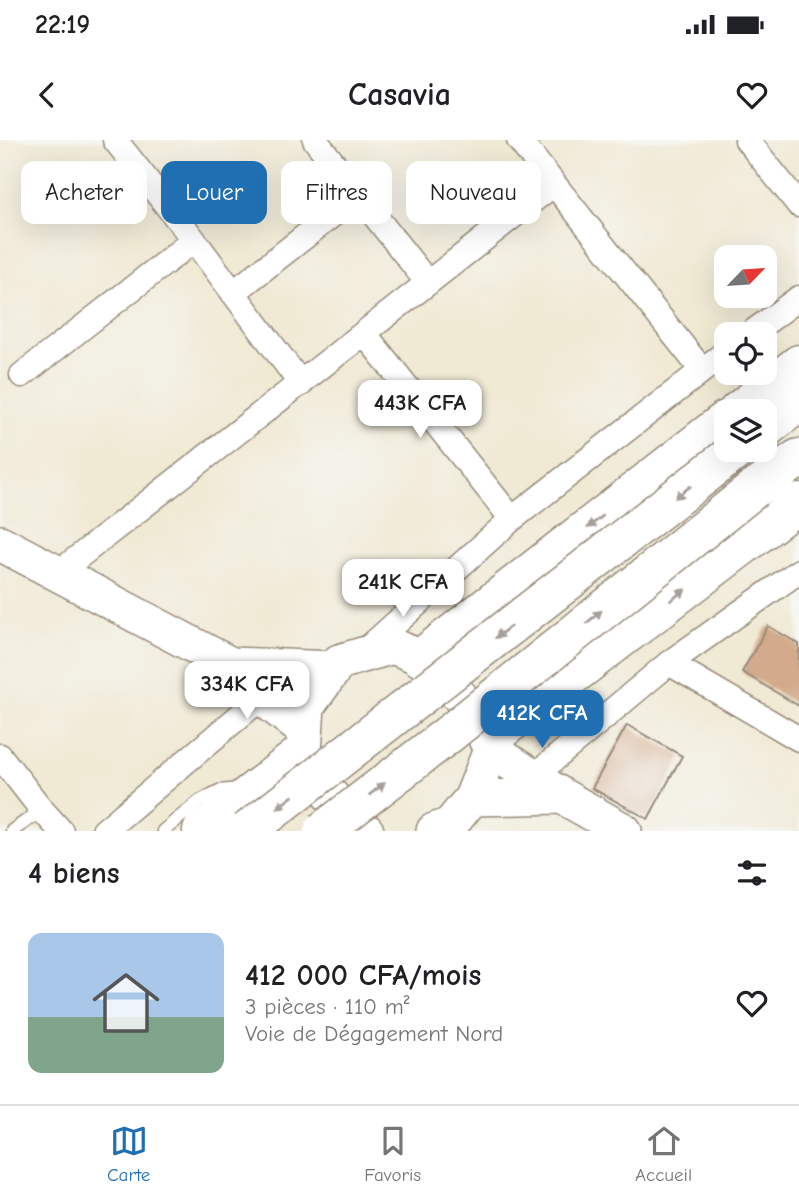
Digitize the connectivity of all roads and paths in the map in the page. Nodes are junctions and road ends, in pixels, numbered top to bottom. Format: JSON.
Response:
{"nodes":[{"id":1,"x":115,"y":140,"type":"edge"},
{"id":2,"x":315,"y":140,"type":"edge"},
{"id":3,"x":519,"y":140,"type":"edge"},
{"id":4,"x":747,"y":140,"type":"edge"},
{"id":5,"x":332,"y":161,"type":"edge"},
{"id":6,"x":554,"y":184,"type":"junction"},
{"id":7,"x":799,"y":205,"type":"edge"},
{"id":8,"x":321,"y":224,"type":"edge"},
{"id":9,"x":382,"y":224,"type":"edge"},
{"id":10,"x":194,"y":240,"type":"junction"},
{"id":11,"x":428,"y":283,"type":"junction"},
{"id":12,"x":233,"y":293,"type":"junction"},
{"id":13,"x":799,"y":298,"type":"edge"},
{"id":14,"x":766,"y":322,"type":"edge"},
{"id":15,"x":364,"y":333,"type":"junction"},
{"id":16,"x":714,"y":361,"type":"edge"},
{"id":17,"x":799,"y":363,"type":"edge"},
{"id":18,"x":702,"y":370,"type":"junction"},
{"id":19,"x":22,"y":375,"type":"dead end"},
{"id":20,"x":301,"y":384,"type":"junction"},
{"id":21,"x":753,"y":399,"type":"edge"},
{"id":22,"x":799,"y":402,"type":"edge"},
{"id":23,"x":777,"y":419,"type":"edge"},
{"id":24,"x":714,"y":429,"type":"edge"},
{"id":25,"x":799,"y":458,"type":"edge"},
{"id":26,"x":722,"y":462,"type":"edge"},
{"id":27,"x":799,"y":503,"type":"edge"},
{"id":28,"x":512,"y":519,"type":"junction"},
{"id":29,"x":0,"y":543,"type":"edge"},
{"id":30,"x":799,"y":571,"type":"edge"},
{"id":31,"x":58,"y":573,"type":"junction"},
{"id":32,"x":421,"y":658,"type":"junction"},
{"id":33,"x":347,"y":662,"type":"junction"},
{"id":34,"x":669,"y":663,"type":"junction"},
{"id":35,"x":231,"y":665,"type":"junction"},
{"id":36,"x":261,"y":697,"type":"junction"},
{"id":37,"x":799,"y":739,"type":"edge"},
{"id":38,"x":305,"y":742,"type":"junction"},
{"id":39,"x":489,"y":745,"type":"junction"},
{"id":40,"x":0,"y":756,"type":"edge"},
{"id":41,"x":533,"y":777,"type":"junction"},
{"id":42,"x":260,"y":786,"type":"junction"},
{"id":43,"x":562,"y":796,"type":"junction"},
{"id":44,"x":472,"y":798,"type":"junction"},
{"id":45,"x":42,"y":810,"type":"junction"},
{"id":46,"x":12,"y":831,"type":"edge"},
{"id":47,"x":61,"y":831,"type":"edge"},
{"id":48,"x":104,"y":831,"type":"edge"},
{"id":49,"x":163,"y":831,"type":"edge"},
{"id":50,"x":202,"y":831,"type":"edge"},
{"id":51,"x":247,"y":831,"type":"edge"},
{"id":52,"x":323,"y":831,"type":"edge"},
{"id":53,"x":366,"y":831,"type":"edge"},
{"id":54,"x":434,"y":831,"type":"edge"},
{"id":55,"x":624,"y":831,"type":"edge"}],
"edges":[{"from":1,"to":10,"type":"street"},
{"from":2,"to":5,"type":"street"},
{"from":3,"to":6,"type":"street"},
{"from":4,"to":7,"type":"street"},
{"from":6,"to":11,"type":"street"},
{"from":6,"to":18,"type":"street"},
{"from":8,"to":12,"type":"street"},
{"from":9,"to":11,"type":"street"},
{"from":10,"to":12,"type":"street"},
{"from":10,"to":19,"type":"street"},
{"from":11,"to":15,"type":"street"},
{"from":12,"to":20,"type":"street"},
{"from":13,"to":14,"type":"street"},
{"from":15,"to":20,"type":"street"},
{"from":15,"to":28,"type":"street"},
{"from":16,"to":18,"type":"street"},
{"from":17,"to":21,"type":"highway"},
{"from":18,"to":28,"type":"street"},
{"from":20,"to":31,"type":"street"},
{"from":22,"to":23,"type":"highway"},
{"from":24,"to":32,"type":"highway","one_way":true},
{"from":52,"to":25,"type":"highway","one_way":true,"bridge":true},
{"from":26,"to":51,"type":"highway","one_way":true,"bridge":true},
{"from":39,"to":27,"type":"highway","one_way":true},
{"from":28,"to":33,"type":"street"},
{"from":29,"to":31,"type":"street"},
{"from":30,"to":34,"type":"street"},
{"from":31,"to":35,"type":"street"},
{"from":32,"to":33,"type":"street"},
{"from":32,"to":39,"type":"street"},
{"from":33,"to":35,"type":"street"},
{"from":33,"to":38,"type":"street"},
{"from":34,"to":37,"type":"street"},
{"from":34,"to":41,"type":"street"},
{"from":35,"to":36,"type":"street"},
{"from":36,"to":38,"type":"street"},
{"from":36,"to":48,"type":"street"},
{"from":38,"to":42,"type":"highway"},
{"from":38,"to":53,"type":"street"},
{"from":39,"to":41,"type":"street"},
{"from":39,"to":44,"type":"street"},
{"from":40,"to":45,"type":"street"},
{"from":41,"to":43,"type":"street"},
{"from":42,"to":49,"type":"lane"},
{"from":42,"to":50,"type":"highway"},
{"from":43,"to":44,"type":"street"},
{"from":43,"to":55,"type":"street"},
{"from":44,"to":54,"type":"street"},
{"from":45,"to":46,"type":"lane"},
{"from":45,"to":47,"type":"street"}]}
